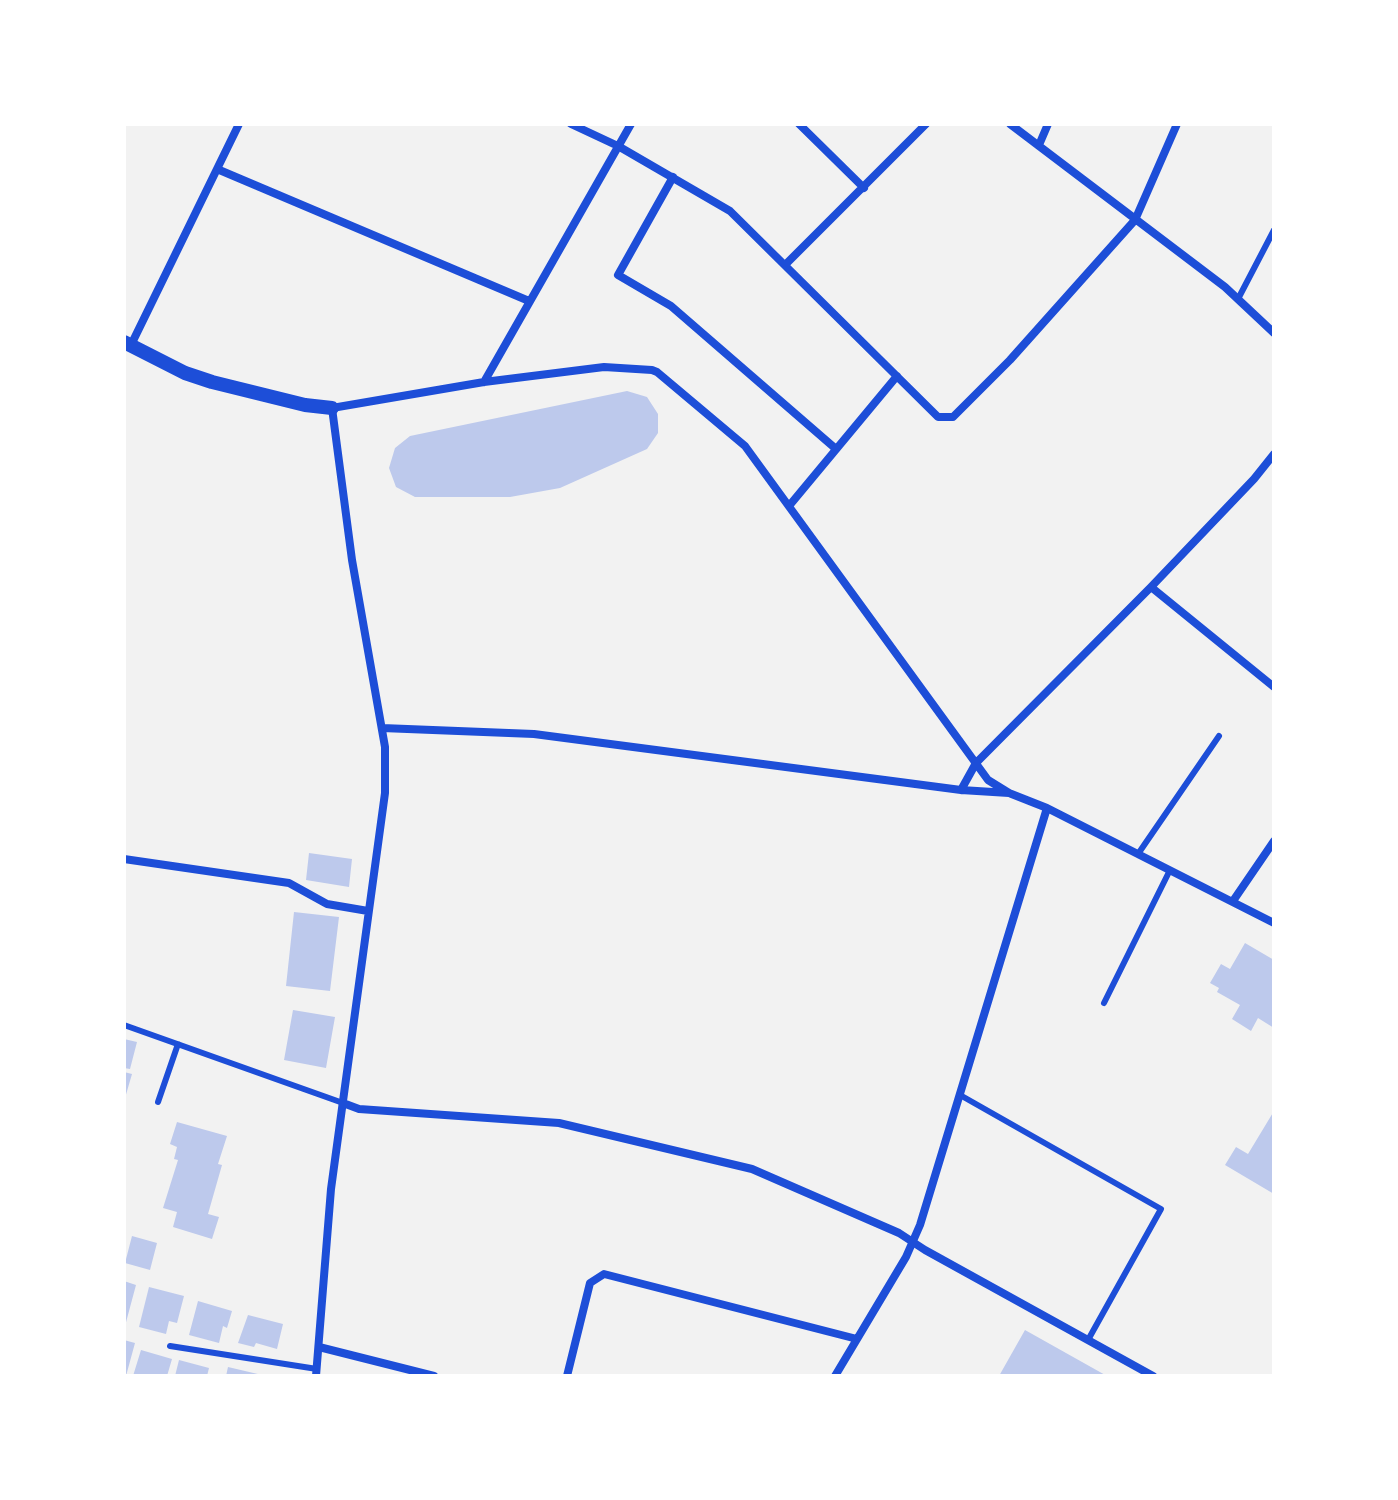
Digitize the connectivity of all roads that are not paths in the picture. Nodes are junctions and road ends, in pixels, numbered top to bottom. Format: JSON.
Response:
{"nodes":[{"id":1,"x":239,"y":124,"type":"edge"},
{"id":2,"x":571,"y":124,"type":"edge"},
{"id":3,"x":631,"y":124,"type":"edge"},
{"id":4,"x":799,"y":124,"type":"edge"},
{"id":5,"x":926,"y":124,"type":"edge"},
{"id":6,"x":1010,"y":124,"type":"edge"},
{"id":7,"x":1048,"y":124,"type":"edge"},
{"id":8,"x":1177,"y":124,"type":"edge"},
{"id":9,"x":1039,"y":145,"type":"junction"},
{"id":10,"x":618,"y":146,"type":"junction"},
{"id":11,"x":217,"y":169,"type":"junction"},
{"id":12,"x":673,"y":177,"type":"junction"},
{"id":13,"x":864,"y":188,"type":"junction"},
{"id":14,"x":1135,"y":220,"type":"junction"},
{"id":15,"x":1274,"y":230,"type":"edge"},
{"id":16,"x":785,"y":265,"type":"junction"},
{"id":17,"x":1238,"y":299,"type":"junction"},
{"id":18,"x":529,"y":301,"type":"junction"},
{"id":19,"x":1274,"y":333,"type":"edge"},
{"id":20,"x":127,"y":343,"type":"edge"},
{"id":21,"x":897,"y":376,"type":"junction"},
{"id":22,"x":484,"y":382,"type":"junction"},
{"id":23,"x":332,"y":408,"type":"junction"},
{"id":24,"x":836,"y":449,"type":"junction"},
{"id":25,"x":1274,"y":454,"type":"edge"},
{"id":26,"x":789,"y":506,"type":"junction"},
{"id":27,"x":1151,"y":587,"type":"junction"},
{"id":28,"x":1274,"y":687,"type":"edge"},
{"id":29,"x":382,"y":728,"type":"junction"},
{"id":30,"x":1219,"y":736,"type":"dead end"},
{"id":31,"x":976,"y":763,"type":"junction"},
{"id":32,"x":961,"y":790,"type":"junction"},
{"id":33,"x":1009,"y":793,"type":"junction"},
{"id":34,"x":1047,"y":808,"type":"junction"},
{"id":35,"x":1274,"y":841,"type":"edge"},
{"id":36,"x":1138,"y":854,"type":"junction"},
{"id":37,"x":124,"y":859,"type":"edge"},
{"id":38,"x":1170,"y":870,"type":"junction"},
{"id":39,"x":1233,"y":901,"type":"junction"},
{"id":40,"x":368,"y":911,"type":"junction"},
{"id":41,"x":1274,"y":923,"type":"edge"},
{"id":42,"x":1104,"y":1003,"type":"dead end"},
{"id":43,"x":124,"y":1025,"type":"edge"},
{"id":44,"x":178,"y":1044,"type":"junction"},
{"id":45,"x":960,"y":1095,"type":"junction"},
{"id":46,"x":158,"y":1102,"type":"dead end"},
{"id":47,"x":343,"y":1103,"type":"junction"},
{"id":48,"x":913,"y":1242,"type":"junction"},
{"id":49,"x":857,"y":1339,"type":"junction"},
{"id":50,"x":1088,"y":1340,"type":"junction"},
{"id":51,"x":170,"y":1346,"type":"dead end"},
{"id":52,"x":319,"y":1347,"type":"junction"},
{"id":53,"x":316,"y":1372,"type":"edge"},
{"id":54,"x":434,"y":1376,"type":"edge"},
{"id":55,"x":567,"y":1376,"type":"edge"},
{"id":56,"x":835,"y":1376,"type":"edge"},
{"id":57,"x":1153,"y":1376,"type":"edge"}],
"edges":[{"from":1,"to":11,"type":"street"},
{"from":2,"to":10,"type":"street"},
{"from":3,"to":10,"type":"street"},
{"from":4,"to":13,"type":"street"},
{"from":5,"to":13,"type":"street"},
{"from":6,"to":9,"type":"street"},
{"from":7,"to":9,"type":"street"},
{"from":8,"to":14,"type":"street"},
{"from":9,"to":14,"type":"street"},
{"from":10,"to":12,"type":"street"},
{"from":10,"to":18,"type":"street"},
{"from":11,"to":18,"type":"street"},
{"from":11,"to":20,"type":"street"},
{"from":12,"to":16,"type":"street"},
{"from":12,"to":24,"type":"street"},
{"from":13,"to":16,"type":"street"},
{"from":14,"to":17,"type":"street"},
{"from":14,"to":21,"type":"street"},
{"from":15,"to":17,"type":"lane"},
{"from":16,"to":21,"type":"street"},
{"from":17,"to":19,"type":"street"},
{"from":18,"to":22,"type":"street"},
{"from":20,"to":23,"type":"street"},
{"from":21,"to":24,"type":"street"},
{"from":22,"to":23,"type":"street"},
{"from":22,"to":26,"type":"street"},
{"from":23,"to":29,"type":"street"},
{"from":24,"to":26,"type":"street"},
{"from":25,"to":27,"type":"street"},
{"from":26,"to":31,"type":"street"},
{"from":27,"to":28,"type":"street"},
{"from":27,"to":31,"type":"street"},
{"from":29,"to":32,"type":"street"},
{"from":29,"to":40,"type":"street"},
{"from":30,"to":36,"type":"lane"},
{"from":31,"to":32,"type":"street"},
{"from":31,"to":33,"type":"street"},
{"from":32,"to":33,"type":"street"},
{"from":33,"to":34,"type":"street"},
{"from":34,"to":36,"type":"street"},
{"from":34,"to":45,"type":"street"},
{"from":35,"to":39,"type":"street"},
{"from":36,"to":38,"type":"street"},
{"from":37,"to":40,"type":"street"},
{"from":38,"to":39,"type":"street"},
{"from":38,"to":42,"type":"lane"},
{"from":39,"to":41,"type":"street"},
{"from":40,"to":47,"type":"street"},
{"from":43,"to":44,"type":"lane"},
{"from":44,"to":46,"type":"lane"},
{"from":44,"to":47,"type":"lane"},
{"from":45,"to":48,"type":"street"},
{"from":45,"to":50,"type":"lane"},
{"from":47,"to":48,"type":"street"},
{"from":47,"to":52,"type":"street"},
{"from":48,"to":49,"type":"street"},
{"from":48,"to":50,"type":"street"},
{"from":49,"to":55,"type":"street"},
{"from":49,"to":56,"type":"street"},
{"from":50,"to":57,"type":"street"},
{"from":51,"to":53,"type":"lane"},
{"from":52,"to":53,"type":"street"},
{"from":52,"to":54,"type":"street"}]}
